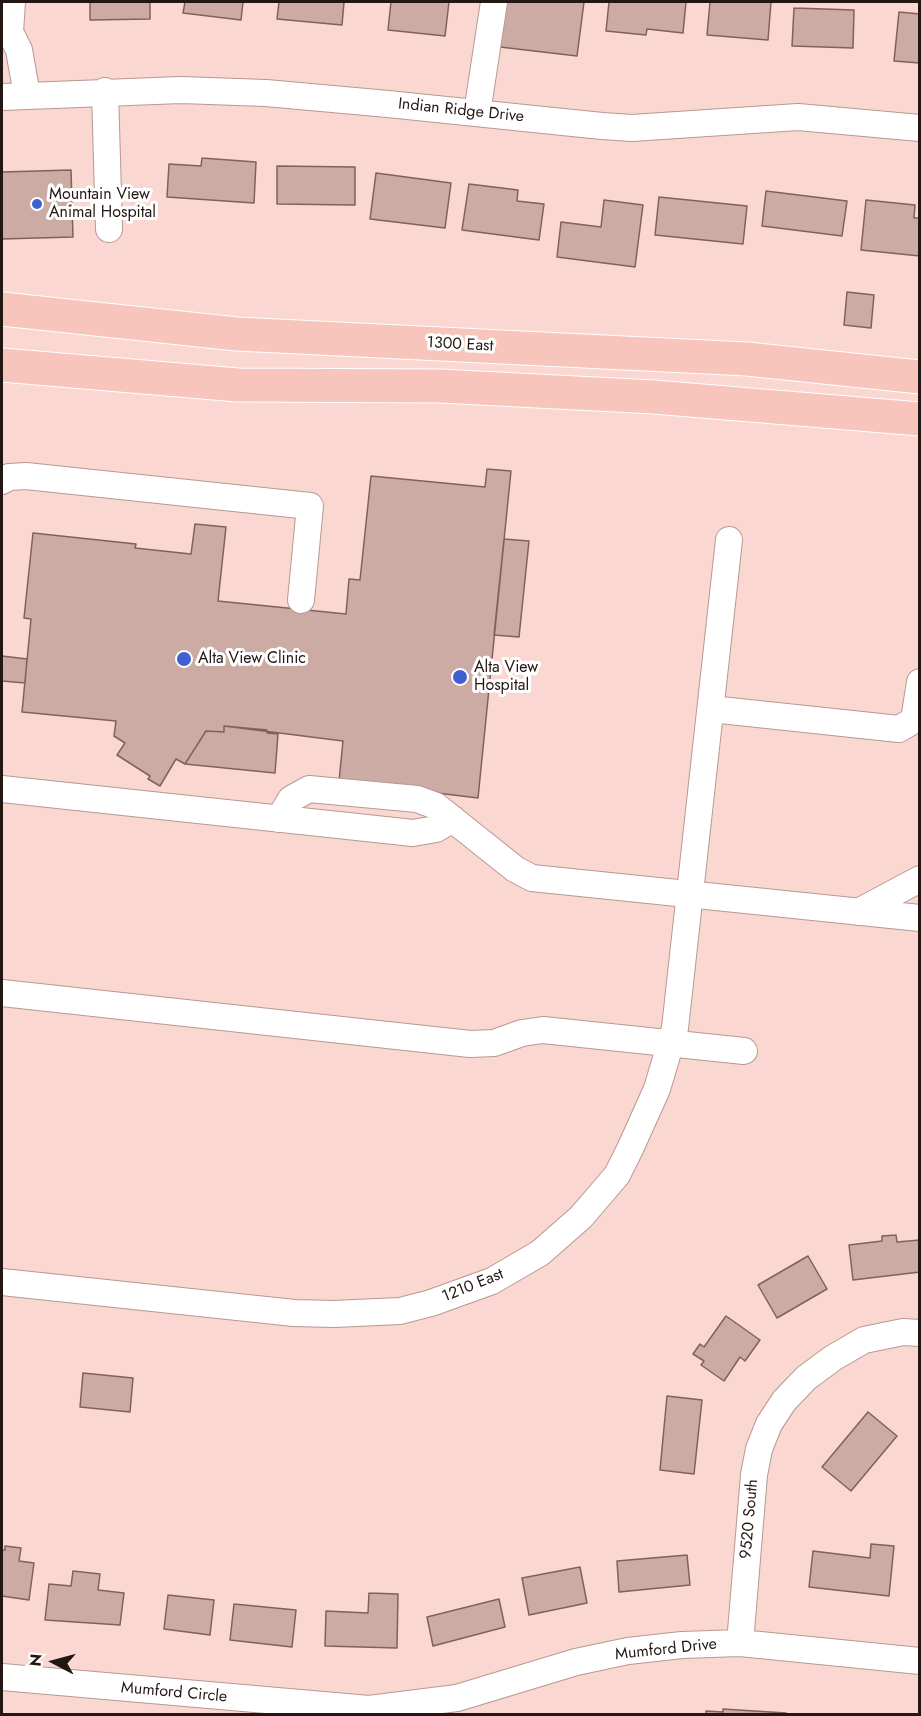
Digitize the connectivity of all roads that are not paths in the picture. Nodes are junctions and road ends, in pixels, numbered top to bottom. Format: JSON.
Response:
{"nodes":[{"id":1,"x":12,"y":2,"type":"edge"},
{"id":2,"x":494,"y":2,"type":"edge"},
{"id":3,"x":105,"y":91,"type":"junction"},
{"id":4,"x":27,"y":95,"type":"junction"},
{"id":5,"x":2,"y":97,"type":"edge"},
{"id":6,"x":477,"y":113,"type":"junction"},
{"id":7,"x":920,"y":128,"type":"edge"},
{"id":8,"x":109,"y":229,"type":"dead end"},
{"id":9,"x":2,"y":309,"type":"edge"},
{"id":10,"x":2,"y":365,"type":"edge"},
{"id":11,"x":920,"y":377,"type":"edge"},
{"id":12,"x":920,"y":419,"type":"edge"},
{"id":13,"x":2,"y":482,"type":"edge"},
{"id":14,"x":729,"y":540,"type":"dead end"},
{"id":15,"x":301,"y":600,"type":"dead end"},
{"id":16,"x":920,"y":682,"type":"edge"},
{"id":17,"x":711,"y":709,"type":"junction"},
{"id":18,"x":2,"y":789,"type":"edge"},
{"id":19,"x":279,"y":819,"type":"junction"},
{"id":20,"x":453,"y":819,"type":"junction"},
{"id":21,"x":920,"y":879,"type":"edge"},
{"id":22,"x":692,"y":894,"type":"junction"},
{"id":23,"x":858,"y":912,"type":"junction"},
{"id":24,"x":920,"y":918,"type":"edge"},
{"id":25,"x":2,"y":993,"type":"edge"},
{"id":26,"x":672,"y":1044,"type":"junction"},
{"id":27,"x":744,"y":1052,"type":"dead end"},
{"id":28,"x":2,"y":1282,"type":"edge"},
{"id":29,"x":920,"y":1333,"type":"edge"},
{"id":30,"x":740,"y":1643,"type":"junction"},
{"id":31,"x":920,"y":1660,"type":"edge"},
{"id":32,"x":2,"y":1677,"type":"edge"},
{"id":33,"x":417,"y":1710,"type":"edge"}],
"edges":[{"from":1,"to":4,"type":"street"},
{"from":2,"to":6,"type":"street"},
{"from":3,"to":4,"type":"street","name":"Indian Ridge Drive"},
{"from":3,"to":6,"type":"street","name":"Indian Ridge Drive"},
{"from":3,"to":8,"type":"street"},
{"from":4,"to":5,"type":"street","name":"Indian Ridge Drive"},
{"from":6,"to":7,"type":"street","name":"Indian Ridge Drive"},
{"from":9,"to":11,"type":"main road","name":"1300 East"},
{"from":10,"to":12,"type":"main road"},
{"from":13,"to":15,"type":"street"},
{"from":14,"to":17,"type":"street","name":"1210 East"},
{"from":16,"to":17,"type":"street"},
{"from":17,"to":22,"type":"street","name":"1210 East"},
{"from":18,"to":19,"type":"street"},
{"from":19,"to":20,"type":"street"},
{"from":19,"to":20,"type":"street"},
{"from":20,"to":22,"type":"street"},
{"from":21,"to":23,"type":"street"},
{"from":22,"to":23,"type":"street"},
{"from":22,"to":26,"type":"street","name":"1210 East"},
{"from":23,"to":24,"type":"street"},
{"from":25,"to":26,"type":"street"},
{"from":26,"to":27,"type":"street"},
{"from":26,"to":28,"type":"street","name":"1210 East"},
{"from":29,"to":30,"type":"street","name":"9520 South"},
{"from":30,"to":31,"type":"street","name":"Mumford Drive"},
{"from":30,"to":33,"type":"street","name":"Mumford Drive"},
{"from":32,"to":33,"type":"street","name":"Mumford Circle"}]}
